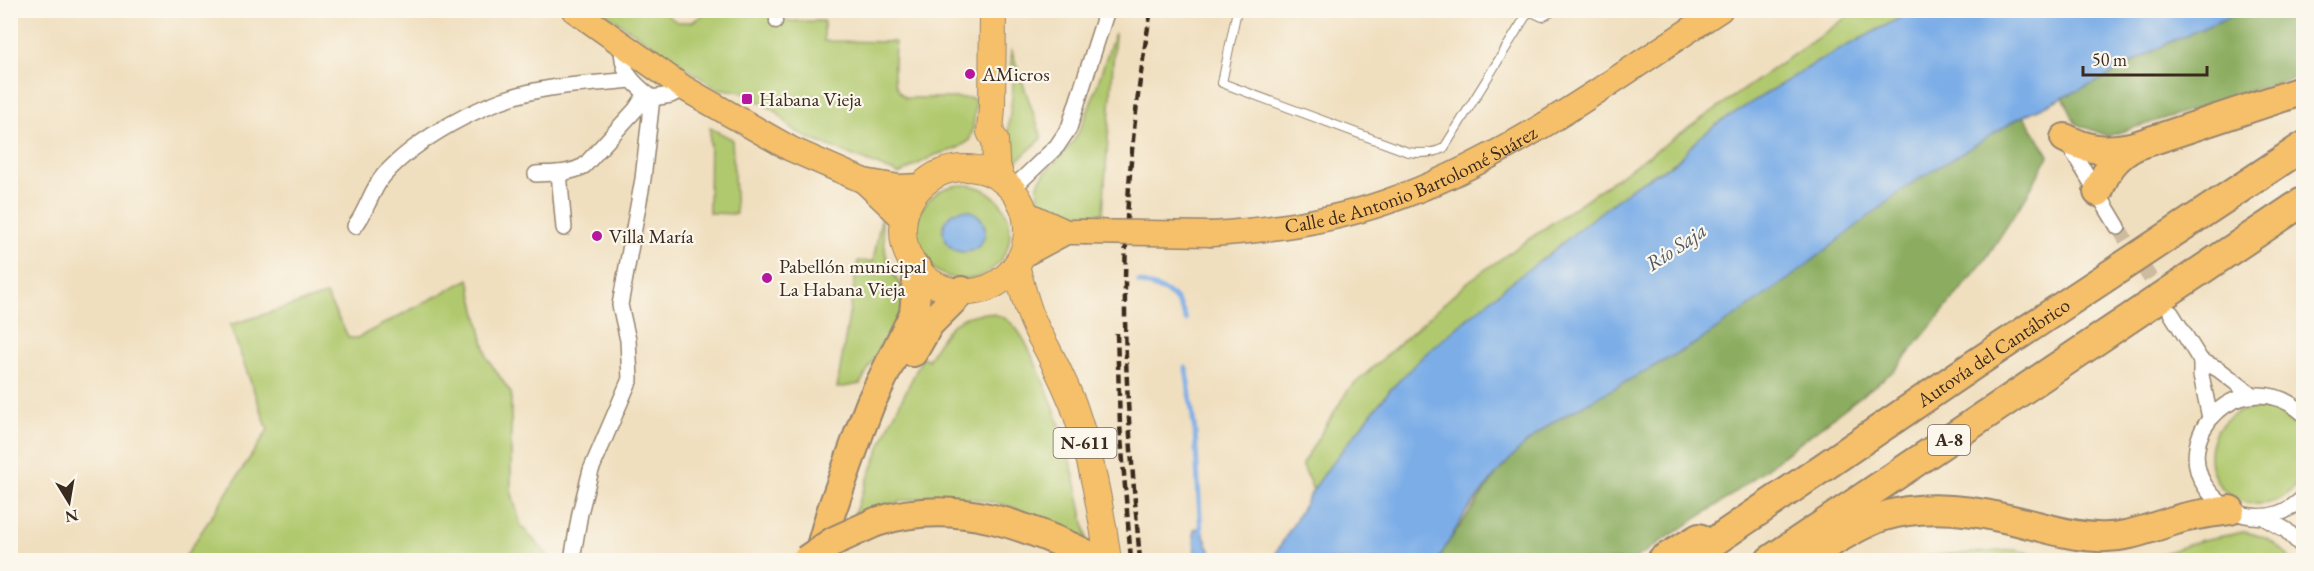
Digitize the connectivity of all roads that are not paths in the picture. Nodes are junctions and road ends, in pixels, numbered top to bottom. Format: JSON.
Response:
{"nodes":[{"id":1,"x":574,"y":10,"type":"edge"},
{"id":2,"x":993,"y":10,"type":"edge"},
{"id":3,"x":1107,"y":10,"type":"edge"},
{"id":4,"x":1237,"y":10,"type":"edge"},
{"id":5,"x":1556,"y":10,"type":"edge"},
{"id":6,"x":1720,"y":10,"type":"edge"},
{"id":7,"x":1528,"y":11,"type":"edge"},
{"id":8,"x":622,"y":43,"type":"junction"},
{"id":9,"x":630,"y":80,"type":"junction"},
{"id":10,"x":684,"y":88,"type":"junction"},
{"id":11,"x":2304,"y":90,"type":"edge"},
{"id":12,"x":649,"y":96,"type":"junction"},
{"id":13,"x":990,"y":132,"type":"junction"},
{"id":14,"x":2063,"y":134,"type":"joint"},
{"id":15,"x":2135,"y":146,"type":"junction"},
{"id":16,"x":2304,"y":146,"type":"edge"},
{"id":17,"x":961,"y":168,"type":"junction"},
{"id":18,"x":559,"y":173,"type":"junction"},
{"id":19,"x":536,"y":174,"type":"dead end"},
{"id":20,"x":864,"y":181,"type":"junction"},
{"id":21,"x":1006,"y":184,"type":"junction"},
{"id":22,"x":922,"y":186,"type":"junction"},
{"id":23,"x":2098,"y":192,"type":"junction"},
{"id":24,"x":2304,"y":201,"type":"edge"},
{"id":25,"x":1025,"y":213,"type":"junction"},
{"id":26,"x":904,"y":219,"type":"junction"},
{"id":27,"x":355,"y":226,"type":"dead end"},
{"id":28,"x":2118,"y":227,"type":"tunnel mouth"},
{"id":29,"x":564,"y":228,"type":"dead end"},
{"id":30,"x":1075,"y":232,"type":"junction"},
{"id":31,"x":1019,"y":260,"type":"junction"},
{"id":32,"x":918,"y":270,"type":"junction"},
{"id":33,"x":970,"y":291,"type":"junction"},
{"id":34,"x":2172,"y":313,"type":"tunnel mouth"},
{"id":35,"x":1039,"y":333,"type":"junction"},
{"id":36,"x":2201,"y":361,"type":"junction"},
{"id":37,"x":1975,"y":364,"type":"junction"},
{"id":38,"x":2252,"y":394,"type":"junction"},
{"id":39,"x":2304,"y":414,"type":"edge"},
{"id":40,"x":2210,"y":418,"type":"junction"},
{"id":41,"x":2304,"y":497,"type":"edge"},
{"id":42,"x":2230,"y":510,"type":"junction"},
{"id":43,"x":2263,"y":517,"type":"junction"},
{"id":44,"x":2304,"y":548,"type":"edge"},
{"id":45,"x":572,"y":561,"type":"edge"},
{"id":46,"x":806,"y":561,"type":"edge"},
{"id":47,"x":817,"y":561,"type":"edge"},
{"id":48,"x":833,"y":561,"type":"edge"},
{"id":49,"x":1100,"y":561,"type":"edge"},
{"id":50,"x":1108,"y":561,"type":"edge"},
{"id":51,"x":1662,"y":561,"type":"edge"},
{"id":52,"x":1687,"y":561,"type":"edge"},
{"id":53,"x":1770,"y":561,"type":"edge"},
{"id":54,"x":1801,"y":561,"type":"edge"}],
"edges":[{"from":1,"to":8,"type":"main road"},
{"from":2,"to":13,"type":"highway","number":"N-611"},
{"from":3,"to":21,"type":"street"},
{"from":4,"to":7,"type":"lane"},
{"from":5,"to":7,"type":"lane"},
{"from":6,"to":30,"type":"main road","name":"Calle de Antonio Bartolomé Suárez","bridge":true},
{"from":8,"to":9,"type":"street"},
{"from":8,"to":10,"type":"main road"},
{"from":9,"to":12,"type":"street"},
{"from":9,"to":27,"type":"street"},
{"from":10,"to":12,"type":"street"},
{"from":10,"to":20,"type":"main road"},
{"from":11,"to":15,"type":"highway"},
{"from":12,"to":18,"type":"street"},
{"from":12,"to":45,"type":"street"},
{"from":13,"to":17,"type":"highway"},
{"from":13,"to":21,"type":"highway","number":"N-611"},
{"from":14,"to":15,"type":"highway"},
{"from":14,"to":23,"type":"street"},
{"from":15,"to":23,"type":"highway"},
{"from":16,"to":37,"type":"highway","name":"Autovía del Cantábrico","number":"A-8"},
{"from":17,"to":21,"type":"highway"},
{"from":17,"to":22,"type":"highway"},
{"from":18,"to":19,"type":"street"},
{"from":18,"to":29,"type":"street"},
{"from":20,"to":22,"type":"main road"},
{"from":20,"to":26,"type":"main road"},
{"from":21,"to":25,"type":"highway","number":"N-611"},
{"from":22,"to":26,"type":"highway"},
{"from":23,"to":28,"type":"street"},
{"from":24,"to":53,"type":"highway","number":"A-8"},
{"from":25,"to":30,"type":"main road","name":"Calle de Antonio Bartolomé Suárez"},
{"from":25,"to":31,"type":"highway","number":"N-611"},
{"from":26,"to":32,"type":"highway"},
{"from":30,"to":31,"type":"main road","name":"Calle de Antonio Bartolomé Suárez"},
{"from":31,"to":33,"type":"highway"},
{"from":31,"to":35,"type":"highway","number":"N-611"},
{"from":32,"to":33,"type":"highway","number":"N-611"},
{"from":32,"to":47,"type":"highway"},
{"from":33,"to":35,"type":"highway","number":"N-611"},
{"from":33,"to":48,"type":"highway"},
{"from":34,"to":36,"type":"street"},
{"from":35,"to":50,"type":"highway","number":"N-611"},
{"from":36,"to":38,"type":"street"},
{"from":36,"to":40,"type":"street"},
{"from":37,"to":51,"type":"highway"},
{"from":37,"to":52,"type":"highway","name":"Autovía del Cantábrico","number":"A-8"},
{"from":38,"to":39,"type":"street"},
{"from":38,"to":40,"type":"street"},
{"from":40,"to":42,"type":"street"},
{"from":41,"to":43,"type":"street"},
{"from":42,"to":43,"type":"street"},
{"from":42,"to":54,"type":"highway"},
{"from":43,"to":44,"type":"street"},
{"from":46,"to":49,"type":"highway","bridge":true}]}
